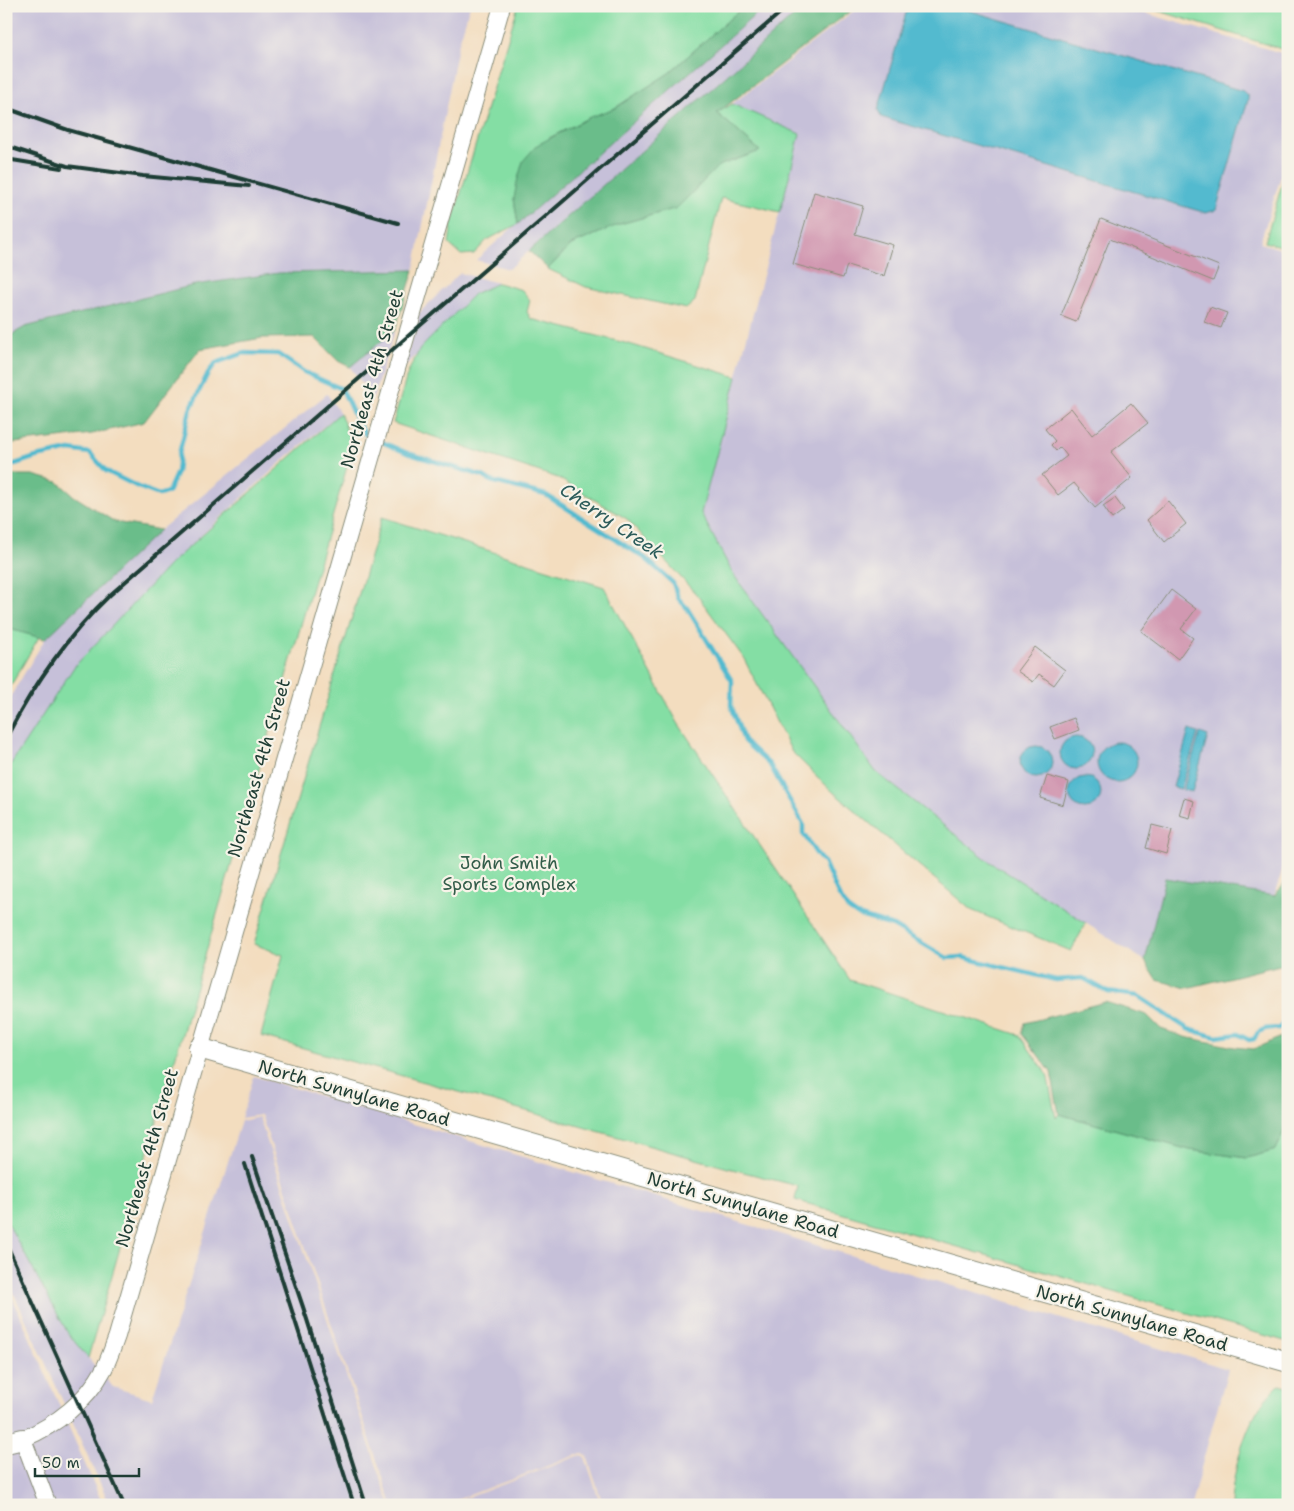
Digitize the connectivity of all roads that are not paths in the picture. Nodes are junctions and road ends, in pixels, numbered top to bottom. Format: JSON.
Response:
{"nodes":[{"id":1,"x":502,"y":6,"type":"edge"},
{"id":2,"x":199,"y":1048,"type":"junction"},
{"id":3,"x":1288,"y":1362,"type":"edge"},
{"id":4,"x":14,"y":1441,"type":"edge"},
{"id":5,"x":48,"y":1505,"type":"edge"}],
"edges":[{"from":1,"to":2,"type":"street","name":"Northeast 4th Street"},
{"from":2,"to":3,"type":"street","name":"North Sunnylane Road"},
{"from":2,"to":4,"type":"street","name":"Northeast 4th Street"},
{"from":4,"to":5,"type":"street","name":"Northeast 4th Street"}]}
